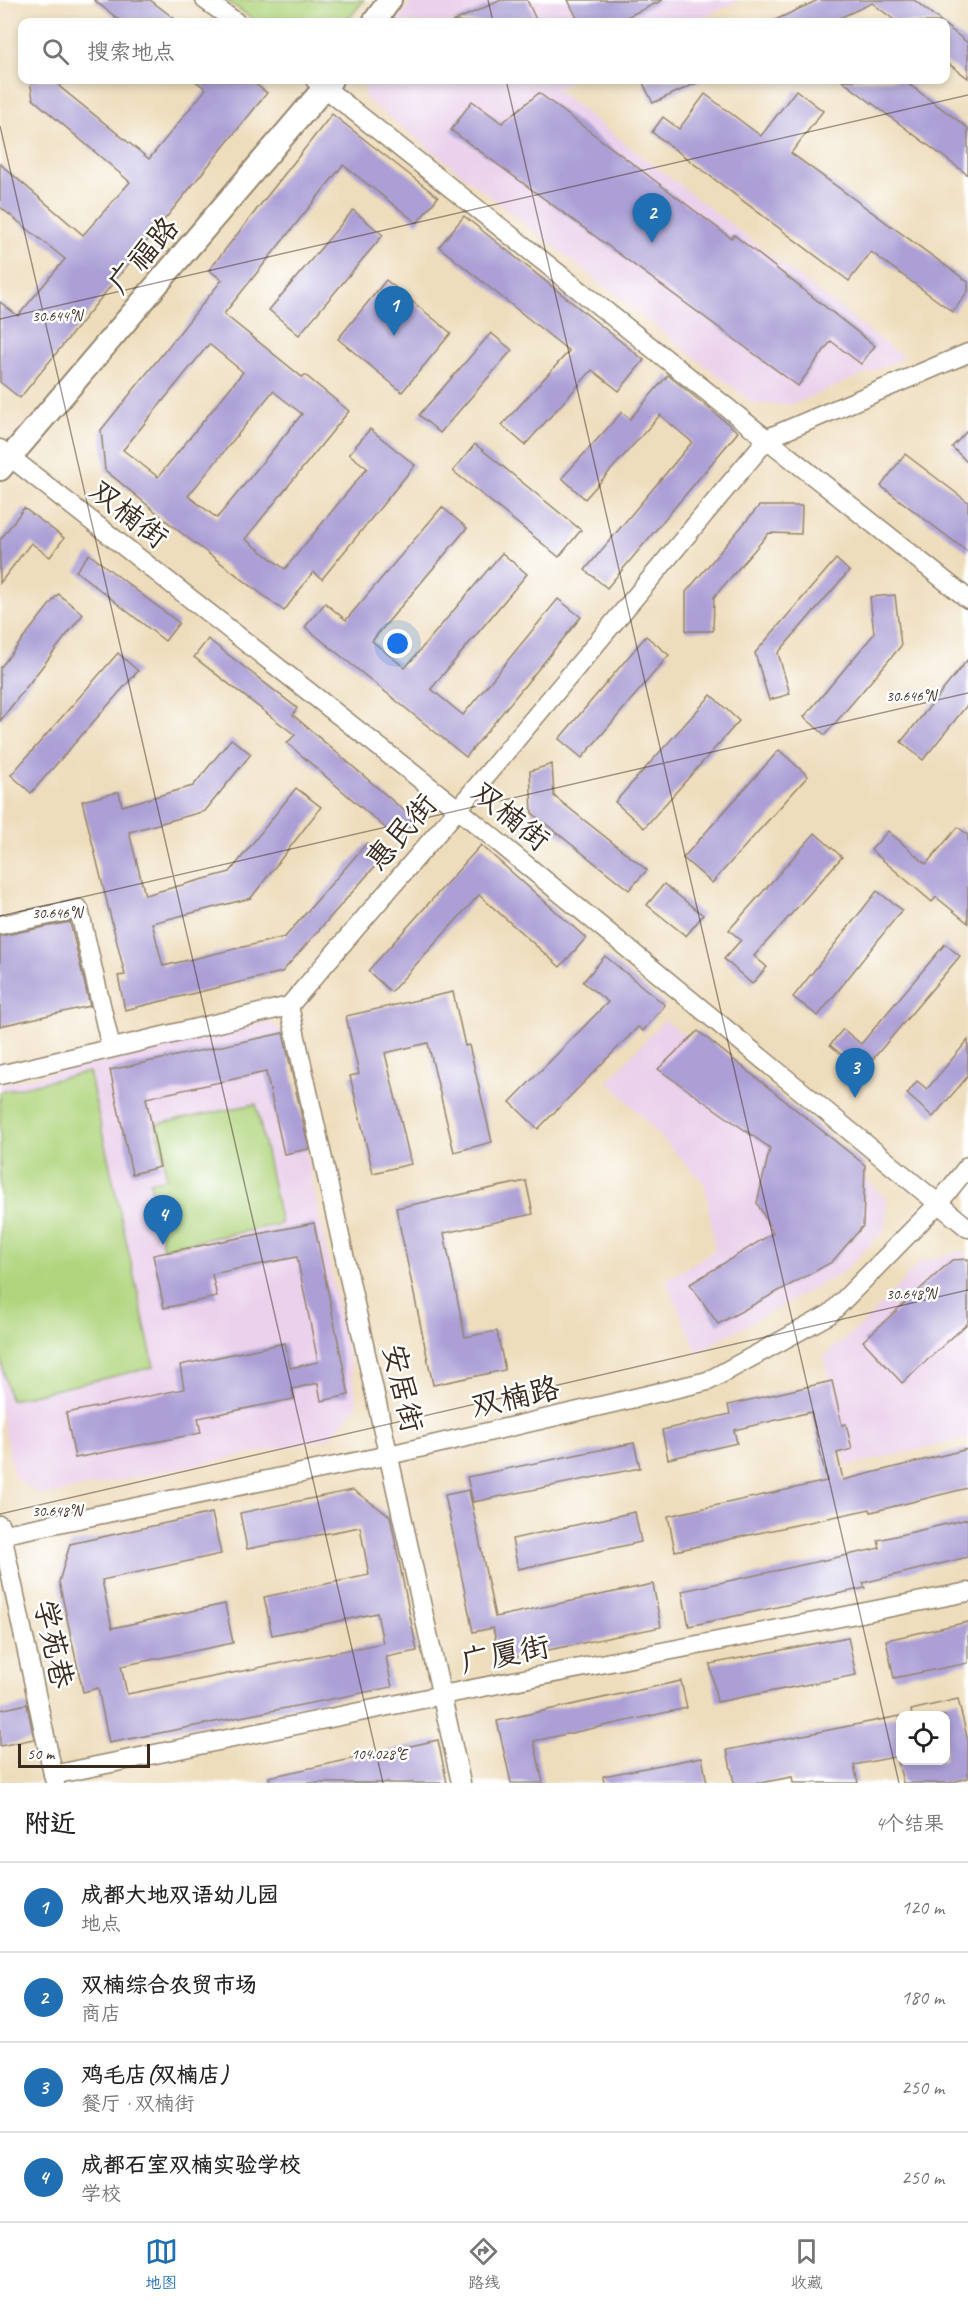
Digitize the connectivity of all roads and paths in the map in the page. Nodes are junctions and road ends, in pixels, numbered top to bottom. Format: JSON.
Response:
{"nodes":[{"id":1,"x":205,"y":0,"type":"edge"},
{"id":2,"x":390,"y":0,"type":"edge"},
{"id":3,"x":230,"y":18,"type":"edge"},
{"id":4,"x":377,"y":18,"type":"edge"},
{"id":5,"x":322,"y":84,"type":"edge"},
{"id":6,"x":326,"y":84,"type":"edge"},
{"id":7,"x":968,"y":353,"type":"edge"},
{"id":8,"x":768,"y":438,"type":"junction"},
{"id":9,"x":3,"y":458,"type":"edge"},
{"id":10,"x":968,"y":599,"type":"edge"},
{"id":11,"x":458,"y":809,"type":"junction"},
{"id":12,"x":0,"y":925,"type":"edge"},
{"id":13,"x":289,"y":1006,"type":"junction"},
{"id":14,"x":111,"y":1048,"type":"junction"},
{"id":15,"x":0,"y":1075,"type":"edge"},
{"id":16,"x":968,"y":1166,"type":"edge"},
{"id":17,"x":938,"y":1204,"type":"junction"},
{"id":18,"x":968,"y":1228,"type":"edge"},
{"id":19,"x":389,"y":1455,"type":"junction"},
{"id":20,"x":1,"y":1532,"type":"edge"},
{"id":21,"x":968,"y":1592,"type":"edge"},
{"id":22,"x":442,"y":1695,"type":"junction"},
{"id":23,"x":54,"y":1779,"type":"edge"},
{"id":24,"x":461,"y":1783,"type":"edge"}],
"edges":[{"from":1,"to":3,"type":"street"},
{"from":2,"to":4,"type":"street"},
{"from":5,"to":9,"type":"street","name":"广福路"},
{"from":6,"to":8,"type":"street"},
{"from":7,"to":8,"type":"street"},
{"from":8,"to":10,"type":"street"},
{"from":8,"to":11,"type":"street","name":"惠民街"},
{"from":9,"to":11,"type":"street","name":"双楠街"},
{"from":11,"to":13,"type":"street","name":"惠民街"},
{"from":11,"to":17,"type":"street","name":"双楠街"},
{"from":12,"to":14,"type":"street"},
{"from":13,"to":14,"type":"street"},
{"from":13,"to":19,"type":"street","name":"安居街"},
{"from":14,"to":15,"type":"street"},
{"from":16,"to":17,"type":"street","name":"双楠路"},
{"from":17,"to":18,"type":"street","name":"双楠街"},
{"from":17,"to":19,"type":"street","name":"双楠路"},
{"from":19,"to":20,"type":"street","name":"双楠路"},
{"from":19,"to":22,"type":"street","name":"安居街"},
{"from":20,"to":23,"type":"street","name":"学苑巷"},
{"from":21,"to":22,"type":"street","name":"广厦街"},
{"from":22,"to":23,"type":"street","name":"广厦街"},
{"from":22,"to":24,"type":"street","name":"安居街"}]}
